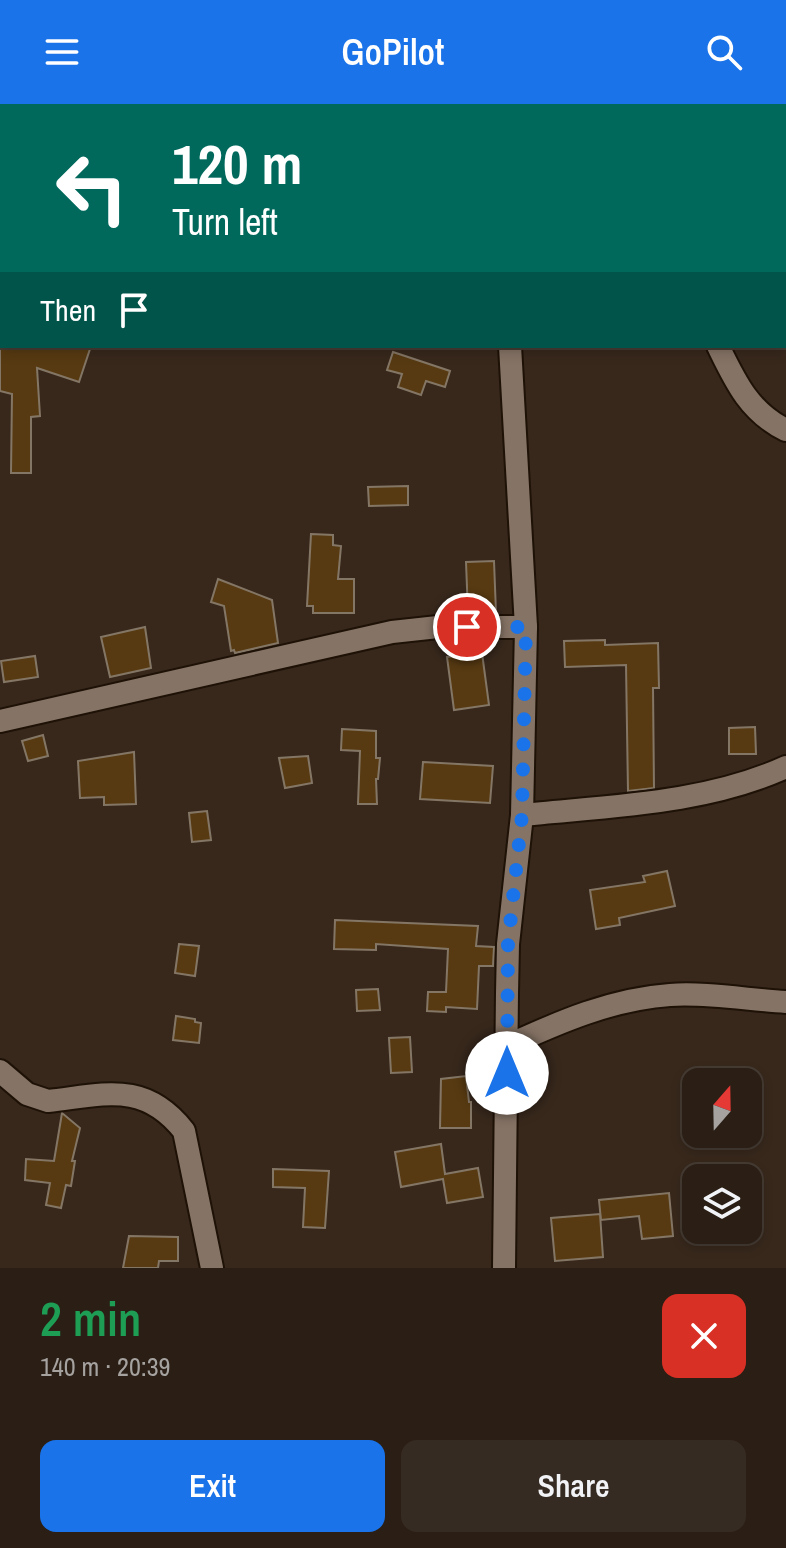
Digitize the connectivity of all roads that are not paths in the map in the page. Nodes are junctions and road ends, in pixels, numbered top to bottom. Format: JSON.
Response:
{"nodes":[{"id":1,"x":510,"y":348,"type":"edge"},
{"id":2,"x":719,"y":348,"type":"edge"},
{"id":3,"x":786,"y":430,"type":"edge"},
{"id":4,"x":526,"y":627,"type":"junction"},
{"id":5,"x":0,"y":721,"type":"edge"},
{"id":6,"x":786,"y":767,"type":"edge"},
{"id":7,"x":522,"y":815,"type":"junction"},
{"id":8,"x":786,"y":1002,"type":"edge"},
{"id":9,"x":507,"y":1046,"type":"junction"},
{"id":10,"x":0,"y":1071,"type":"edge"},
{"id":11,"x":212,"y":1268,"type":"edge"},
{"id":12,"x":504,"y":1268,"type":"edge"}],
"edges":[{"from":1,"to":4,"type":"street"},
{"from":2,"to":3,"type":"street"},
{"from":4,"to":5,"type":"street"},
{"from":4,"to":7,"type":"street"},
{"from":6,"to":7,"type":"street"},
{"from":7,"to":9,"type":"street"},
{"from":8,"to":9,"type":"street"},
{"from":9,"to":12,"type":"street"},
{"from":10,"to":11,"type":"street"}]}
